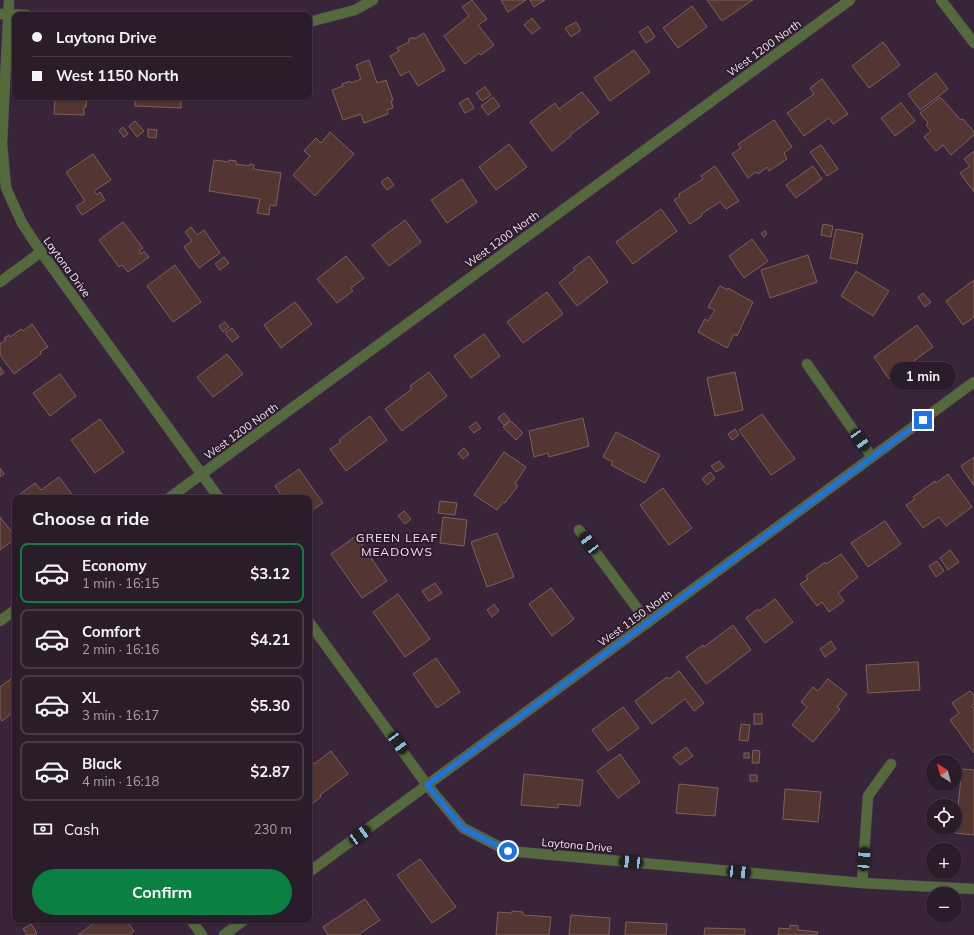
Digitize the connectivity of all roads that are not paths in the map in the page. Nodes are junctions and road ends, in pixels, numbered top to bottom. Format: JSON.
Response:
{"nodes":[{"id":1,"x":9,"y":0,"type":"edge"},
{"id":2,"x":373,"y":0,"type":"edge"},
{"id":3,"x":850,"y":0,"type":"edge"},
{"id":4,"x":941,"y":0,"type":"edge"},
{"id":5,"x":4,"y":14,"type":"edge"},
{"id":6,"x":312,"y":21,"type":"edge"},
{"id":7,"x":974,"y":43,"type":"edge"},
{"id":8,"x":41,"y":252,"type":"junction"},
{"id":9,"x":0,"y":282,"type":"edge"},
{"id":10,"x":807,"y":364,"type":"dead end"},
{"id":11,"x":974,"y":382,"type":"edge"},
{"id":12,"x":872,"y":457,"type":"junction"},
{"id":13,"x":202,"y":474,"type":"junction"},
{"id":14,"x":173,"y":495,"type":"edge"},
{"id":15,"x":216,"y":495,"type":"edge"},
{"id":16,"x":579,"y":530,"type":"dead end"},
{"id":17,"x":12,"y":612,"type":"edge"},
{"id":18,"x":0,"y":621,"type":"edge"},
{"id":19,"x":648,"y":623,"type":"junction"},
{"id":20,"x":312,"y":626,"type":"edge"},
{"id":21,"x":891,"y":764,"type":"dead end"},
{"id":22,"x":427,"y":785,"type":"junction"},
{"id":23,"x":312,"y":870,"type":"edge"},
{"id":24,"x":862,"y":883,"type":"junction"},
{"id":25,"x":974,"y":889,"type":"edge"},
{"id":26,"x":193,"y":923,"type":"edge"},
{"id":27,"x":240,"y":923,"type":"edge"},
{"id":28,"x":202,"y":935,"type":"edge"},
{"id":29,"x":224,"y":935,"type":"edge"}],
"edges":[{"from":1,"to":5,"type":"street","name":"Laytona Drive"},
{"from":2,"to":6,"type":"street"},
{"from":3,"to":13,"type":"street","name":"West 1200 North"},
{"from":4,"to":7,"type":"street"},
{"from":5,"to":8,"type":"street","name":"Laytona Drive"},
{"from":8,"to":9,"type":"street"},
{"from":8,"to":13,"type":"street","name":"Laytona Drive"},
{"from":10,"to":12,"type":"street"},
{"from":11,"to":12,"type":"street","name":"West 1150 North"},
{"from":12,"to":19,"type":"street","name":"West 1150 North"},
{"from":13,"to":14,"type":"street","name":"West 1200 North"},
{"from":13,"to":15,"type":"street","name":"Laytona Drive"},
{"from":16,"to":19,"type":"street"},
{"from":17,"to":18,"type":"street"},
{"from":19,"to":22,"type":"street","name":"West 1150 North"},
{"from":20,"to":22,"type":"street","name":"Laytona Drive"},
{"from":21,"to":24,"type":"street"},
{"from":22,"to":23,"type":"street","name":"West 1150 North"},
{"from":22,"to":24,"type":"street","name":"Laytona Drive"},
{"from":24,"to":25,"type":"street","name":"Laytona Drive"},
{"from":26,"to":28,"type":"street"},
{"from":27,"to":29,"type":"street"}]}
